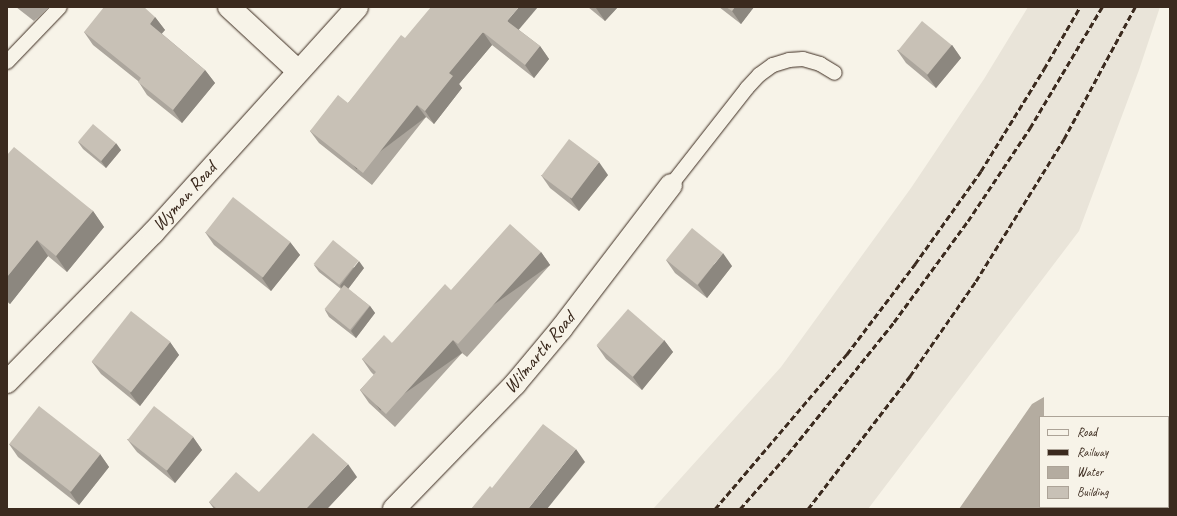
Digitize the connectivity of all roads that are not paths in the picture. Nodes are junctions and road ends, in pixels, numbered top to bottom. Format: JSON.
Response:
{"nodes":[{"id":1,"x":60,"y":7,"type":"edge"},
{"id":2,"x":229,"y":7,"type":"edge"},
{"id":3,"x":357,"y":7,"type":"edge"},
{"id":4,"x":7,"y":62,"type":"edge"},
{"id":5,"x":298,"y":71,"type":"junction"},
{"id":6,"x":835,"y":73,"type":"dead end"},
{"id":7,"x":671,"y":185,"type":"joint"},
{"id":8,"x":7,"y":382,"type":"edge"},
{"id":9,"x":394,"y":509,"type":"edge"}],
"edges":[{"from":1,"to":4,"type":"lane"},
{"from":2,"to":5,"type":"street"},
{"from":3,"to":5,"type":"street","name":"Wyman Road"},
{"from":5,"to":8,"type":"street","name":"Wyman Road"},
{"from":6,"to":7,"type":"lane"},
{"from":7,"to":9,"type":"street","name":"Wilmarth Road"}]}
